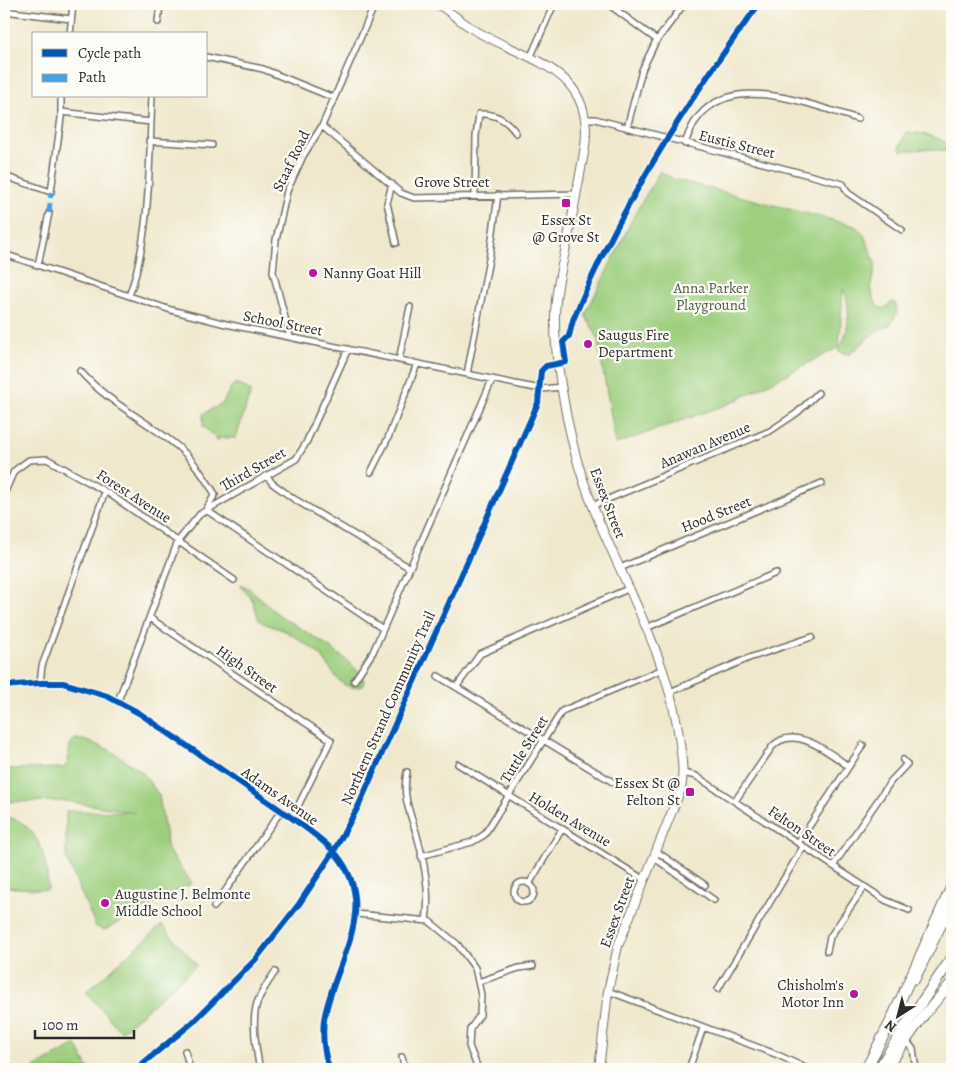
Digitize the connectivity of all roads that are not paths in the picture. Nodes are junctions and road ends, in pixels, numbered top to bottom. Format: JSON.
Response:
{"nodes":[{"id":1,"x":73,"y":4,"type":"edge"},
{"id":2,"x":160,"y":4,"type":"edge"},
{"id":3,"x":375,"y":4,"type":"edge"},
{"id":4,"x":438,"y":4,"type":"edge"},
{"id":5,"x":554,"y":4,"type":"edge"},
{"id":6,"x":608,"y":4,"type":"edge"},
{"id":7,"x":684,"y":4,"type":"edge"},
{"id":8,"x":4,"y":11,"type":"edge"},
{"id":9,"x":71,"y":19,"type":"junction"},
{"id":10,"x":158,"y":22,"type":"dead end"},
{"id":11,"x":70,"y":32,"type":"edge"},
{"id":12,"x":657,"y":40,"type":"junction"},
{"id":13,"x":532,"y":56,"type":"junction"},
{"id":14,"x":208,"y":57,"type":"edge"},
{"id":15,"x":62,"y":98,"type":"edge"},
{"id":16,"x":152,"y":98,"type":"edge"},
{"id":17,"x":334,"y":98,"type":"junction"},
{"id":18,"x":61,"y":112,"type":"junction"},
{"id":19,"x":586,"y":119,"type":"junction"},
{"id":20,"x":858,"y":119,"type":"dead end"},
{"id":21,"x":151,"y":122,"type":"junction"},
{"id":22,"x":322,"y":126,"type":"junction"},
{"id":23,"x":627,"y":128,"type":"junction"},
{"id":24,"x":516,"y":133,"type":"dead end"},
{"id":25,"x":149,"y":141,"type":"junction"},
{"id":26,"x":685,"y":144,"type":"junction"},
{"id":27,"x":212,"y":145,"type":"dead end"},
{"id":28,"x":4,"y":176,"type":"edge"},
{"id":29,"x":392,"y":184,"type":"junction"},
{"id":30,"x":576,"y":194,"type":"junction"},
{"id":31,"x":498,"y":195,"type":"junction"},
{"id":32,"x":475,"y":196,"type":"junction"},
{"id":33,"x":49,"y":213,"type":"dead end"},
{"id":34,"x":902,"y":230,"type":"dead end"},
{"id":35,"x":396,"y":243,"type":"dead end"},
{"id":36,"x":4,"y":254,"type":"edge"},
{"id":37,"x":38,"y":265,"type":"junction"},
{"id":38,"x":129,"y":296,"type":"junction"},
{"id":39,"x":410,"y":306,"type":"dead end"},
{"id":40,"x":290,"y":337,"type":"junction"},
{"id":41,"x":348,"y":349,"type":"junction"},
{"id":42,"x":399,"y":360,"type":"junction"},
{"id":43,"x":417,"y":364,"type":"junction"},
{"id":44,"x":80,"y":371,"type":"dead end"},
{"id":45,"x":467,"y":374,"type":"junction"},
{"id":46,"x":492,"y":380,"type":"junction"},
{"id":47,"x":563,"y":387,"type":"junction"},
{"id":48,"x":818,"y":393,"type":"dead end"},
{"id":49,"x":371,"y":472,"type":"dead end"},
{"id":50,"x":267,"y":476,"type":"junction"},
{"id":51,"x":822,"y":484,"type":"dead end"},
{"id":52,"x":105,"y":492,"type":"junction"},
{"id":53,"x":4,"y":494,"type":"edge"},
{"id":54,"x":594,"y":505,"type":"junction"},
{"id":55,"x":206,"y":510,"type":"junction"},
{"id":56,"x":178,"y":541,"type":"junction"},
{"id":57,"x":410,"y":568,"type":"junction"},
{"id":58,"x":620,"y":568,"type":"junction"},
{"id":59,"x":776,"y":573,"type":"dead end"},
{"id":60,"x":234,"y":580,"type":"dead end"},
{"id":61,"x":630,"y":588,"type":"junction"},
{"id":62,"x":150,"y":618,"type":"junction"},
{"id":63,"x":384,"y":628,"type":"junction"},
{"id":64,"x":646,"y":628,"type":"junction"},
{"id":65,"x":812,"y":637,"type":"dead end"},
{"id":66,"x":662,"y":669,"type":"junction"},
{"id":67,"x":438,"y":676,"type":"dead end"},
{"id":68,"x":354,"y":681,"type":"dead end"},
{"id":69,"x":40,"y":683,"type":"junction"},
{"id":70,"x":4,"y":686,"type":"edge"},
{"id":71,"x":457,"y":686,"type":"junction"},
{"id":72,"x":670,"y":692,"type":"junction"},
{"id":73,"x":118,"y":701,"type":"junction"},
{"id":74,"x":543,"y":739,"type":"junction"},
{"id":75,"x":863,"y":745,"type":"dead end"},
{"id":76,"x":905,"y":762,"type":"dead end"},
{"id":77,"x":458,"y":764,"type":"dead end"},
{"id":78,"x":848,"y":766,"type":"junction"},
{"id":79,"x":406,"y":772,"type":"dead end"},
{"id":80,"x":683,"y":773,"type":"junction"},
{"id":81,"x":616,"y":784,"type":"dead end"},
{"id":82,"x":509,"y":797,"type":"junction"},
{"id":83,"x":735,"y":801,"type":"junction"},
{"id":84,"x":281,"y":811,"type":"junction"},
{"id":85,"x":292,"y":818,"type":"junction"},
{"id":86,"x":562,"y":829,"type":"junction"},
{"id":87,"x":801,"y":845,"type":"junction"},
{"id":88,"x":654,"y":854,"type":"junction"},
{"id":89,"x":421,"y":856,"type":"junction"},
{"id":90,"x":833,"y":866,"type":"junction"},
{"id":91,"x":643,"y":879,"type":"junction"},
{"id":92,"x":529,"y":884,"type":"junction"},
{"id":93,"x":705,"y":885,"type":"dead end"},
{"id":94,"x":952,"y":886,"type":"edge"},
{"id":95,"x":864,"y":887,"type":"junction"},
{"id":96,"x":714,"y":900,"type":"dead end"},
{"id":97,"x":952,"y":903,"type":"edge"},
{"id":98,"x":214,"y":907,"type":"dead end"},
{"id":99,"x":909,"y":910,"type":"dead end"},
{"id":100,"x":356,"y":914,"type":"junction"},
{"id":101,"x":426,"y":920,"type":"junction"},
{"id":102,"x":827,"y":951,"type":"dead end"},
{"id":103,"x":952,"y":958,"type":"edge"},
{"id":104,"x":533,"y":966,"type":"dead end"},
{"id":105,"x":275,"y":972,"type":"dead end"},
{"id":106,"x":478,"y":982,"type":"junction"},
{"id":107,"x":952,"y":982,"type":"edge"},
{"id":108,"x":718,"y":989,"type":"dead end"},
{"id":109,"x":608,"y":991,"type":"junction"},
{"id":110,"x":890,"y":1023,"type":"junction"},
{"id":111,"x":703,"y":1028,"type":"junction"},
{"id":112,"x":906,"y":1040,"type":"junction"},
{"id":113,"x":185,"y":1051,"type":"dead end"},
{"id":114,"x":402,"y":1057,"type":"dead end"},
{"id":115,"x":190,"y":1069,"type":"edge"},
{"id":116,"x":260,"y":1069,"type":"edge"},
{"id":117,"x":329,"y":1069,"type":"edge"},
{"id":118,"x":405,"y":1069,"type":"edge"},
{"id":119,"x":478,"y":1069,"type":"edge"},
{"id":120,"x":599,"y":1069,"type":"edge"},
{"id":121,"x":689,"y":1069,"type":"edge"},
{"id":122,"x":808,"y":1069,"type":"edge"},
{"id":123,"x":866,"y":1069,"type":"edge"},
{"id":124,"x":879,"y":1069,"type":"edge"},
{"id":125,"x":886,"y":1069,"type":"edge"},
{"id":126,"x":916,"y":1069,"type":"edge"}],
"edges":[{"from":1,"to":9,"type":"street"},
{"from":2,"to":10,"type":"street"},
{"from":3,"to":17,"type":"street","name":"Staaf Road"},
{"from":4,"to":13,"type":"main road","name":"Essex Street"},
{"from":5,"to":13,"type":"street"},
{"from":6,"to":12,"type":"street"},
{"from":7,"to":12,"type":"street"},
{"from":8,"to":9,"type":"street"},
{"from":9,"to":11,"type":"street"},
{"from":12,"to":23,"type":"street"},
{"from":13,"to":19,"type":"main road","name":"Essex Street"},
{"from":14,"to":17,"type":"street"},
{"from":15,"to":18,"type":"street"},
{"from":16,"to":21,"type":"street"},
{"from":17,"to":22,"type":"street","name":"Staaf Road"},
{"from":18,"to":21,"type":"street"},
{"from":18,"to":28,"type":"street"},
{"from":19,"to":23,"type":"street","name":"Eustis Street"},
{"from":19,"to":30,"type":"main road","name":"Essex Street"},
{"from":20,"to":26,"type":"street"},
{"from":21,"to":25,"type":"street"},
{"from":22,"to":29,"type":"street","name":"Grove Street"},
{"from":22,"to":40,"type":"street","name":"Staaf Road"},
{"from":23,"to":26,"type":"street","name":"Eustis Street"},
{"from":24,"to":32,"type":"street"},
{"from":25,"to":27,"type":"street"},
{"from":25,"to":38,"type":"street"},
{"from":26,"to":34,"type":"street","name":"Eustis Street"},
{"from":29,"to":32,"type":"street","name":"Grove Street"},
{"from":29,"to":35,"type":"street"},
{"from":30,"to":31,"type":"street","name":"Grove Street"},
{"from":30,"to":47,"type":"main road","name":"Essex Street"},
{"from":31,"to":32,"type":"street","name":"Grove Street"},
{"from":31,"to":45,"type":"street"},
{"from":33,"to":37,"type":"street"},
{"from":36,"to":37,"type":"street","name":"School Street"},
{"from":37,"to":38,"type":"street","name":"School Street"},
{"from":38,"to":40,"type":"street","name":"School Street"},
{"from":39,"to":42,"type":"street"},
{"from":40,"to":41,"type":"street","name":"School Street"},
{"from":41,"to":42,"type":"street","name":"School Street"},
{"from":41,"to":50,"type":"street","name":"Third Street"},
{"from":42,"to":43,"type":"street","name":"School Street"},
{"from":43,"to":45,"type":"street","name":"School Street"},
{"from":43,"to":49,"type":"street"},
{"from":44,"to":55,"type":"street"},
{"from":45,"to":46,"type":"street","name":"School Street"},
{"from":46,"to":47,"type":"street","name":"School Street"},
{"from":46,"to":57,"type":"street"},
{"from":47,"to":54,"type":"main road","name":"Essex Street"},
{"from":48,"to":54,"type":"street","name":"Anawan Avenue"},
{"from":50,"to":55,"type":"street","name":"Third Street"},
{"from":50,"to":57,"type":"street"},
{"from":51,"to":58,"type":"street","name":"Hood Street"},
{"from":52,"to":53,"type":"street","name":"Forest Avenue"},
{"from":52,"to":56,"type":"street","name":"Forest Avenue"},
{"from":52,"to":69,"type":"street"},
{"from":54,"to":58,"type":"main road","name":"Essex Street"},
{"from":55,"to":56,"type":"street","name":"Third Street"},
{"from":55,"to":63,"type":"street"},
{"from":56,"to":60,"type":"street","name":"Forest Avenue"},
{"from":56,"to":62,"type":"street","name":"Third Street"},
{"from":57,"to":63,"type":"street"},
{"from":58,"to":61,"type":"main road","name":"Essex Street"},
{"from":59,"to":64,"type":"street"},
{"from":61,"to":64,"type":"main road","name":"Essex Street"},
{"from":61,"to":71,"type":"street"},
{"from":62,"to":73,"type":"street","name":"Third Street"},
{"from":62,"to":85,"type":"street","name":"High Street"},
{"from":63,"to":68,"type":"street"},
{"from":64,"to":66,"type":"main road","name":"Essex Street"},
{"from":65,"to":72,"type":"street"},
{"from":66,"to":72,"type":"main road","name":"Essex Street"},
{"from":66,"to":74,"type":"street","name":"Tuttle Street"},
{"from":67,"to":71,"type":"street"},
{"from":69,"to":70,"type":"street","name":"Adams Avenue"},
{"from":69,"to":73,"type":"street","name":"Adams Avenue"},
{"from":71,"to":74,"type":"street"},
{"from":72,"to":80,"type":"main road","name":"Essex Street"},
{"from":73,"to":84,"type":"street","name":"Adams Avenue"},
{"from":74,"to":81,"type":"street"},
{"from":74,"to":82,"type":"street","name":"Tuttle Street"},
{"from":75,"to":78,"type":"street"},
{"from":76,"to":90,"type":"street"},
{"from":77,"to":82,"type":"street","name":"Holden Avenue"},
{"from":78,"to":83,"type":"street"},
{"from":78,"to":87,"type":"street"},
{"from":79,"to":89,"type":"street"},
{"from":80,"to":83,"type":"street","name":"Felton Street"},
{"from":80,"to":88,"type":"main road","name":"Essex Street"},
{"from":82,"to":86,"type":"street","name":"Holden Avenue"},
{"from":82,"to":89,"type":"street","name":"Tuttle Street"},
{"from":83,"to":87,"type":"street","name":"Felton Street"},
{"from":84,"to":85,"type":"street","name":"Adams Avenue"},
{"from":84,"to":98,"type":"street"},
{"from":85,"to":100,"type":"street","name":"Adams Avenue"},
{"from":86,"to":91,"type":"street","name":"Holden Avenue"},
{"from":86,"to":92,"type":"street"},
{"from":87,"to":90,"type":"street","name":"Felton Street"},
{"from":87,"to":108,"type":"street"},
{"from":88,"to":91,"type":"main road","name":"Essex Street"},
{"from":88,"to":93,"type":"street"},
{"from":88,"to":96,"type":"street"},
{"from":89,"to":101,"type":"street"},
{"from":90,"to":95,"type":"street","name":"Felton Street"},
{"from":91,"to":109,"type":"main road","name":"Essex Street"},
{"from":92,"to":92,"type":"street"},
{"from":94,"to":110,"type":"highway"},
{"from":95,"to":99,"type":"street","name":"Felton Street"},
{"from":95,"to":102,"type":"street"},
{"from":97,"to":110,"type":"main road"},
{"from":100,"to":101,"type":"street"},
{"from":100,"to":117,"type":"street","name":"Adams Avenue"},
{"from":101,"to":106,"type":"street"},
{"from":103,"to":124,"type":"highway"},
{"from":104,"to":106,"type":"street"},
{"from":105,"to":116,"type":"street"},
{"from":106,"to":119,"type":"street"},
{"from":107,"to":112,"type":"main road"},
{"from":109,"to":111,"type":"street"},
{"from":109,"to":120,"type":"main road","name":"Essex Street"},
{"from":110,"to":123,"type":"highway"},
{"from":111,"to":121,"type":"street"},
{"from":111,"to":122,"type":"street"},
{"from":112,"to":125,"type":"main road"},
{"from":112,"to":126,"type":"street"},
{"from":113,"to":115,"type":"street"},
{"from":114,"to":118,"type":"street"}]}
